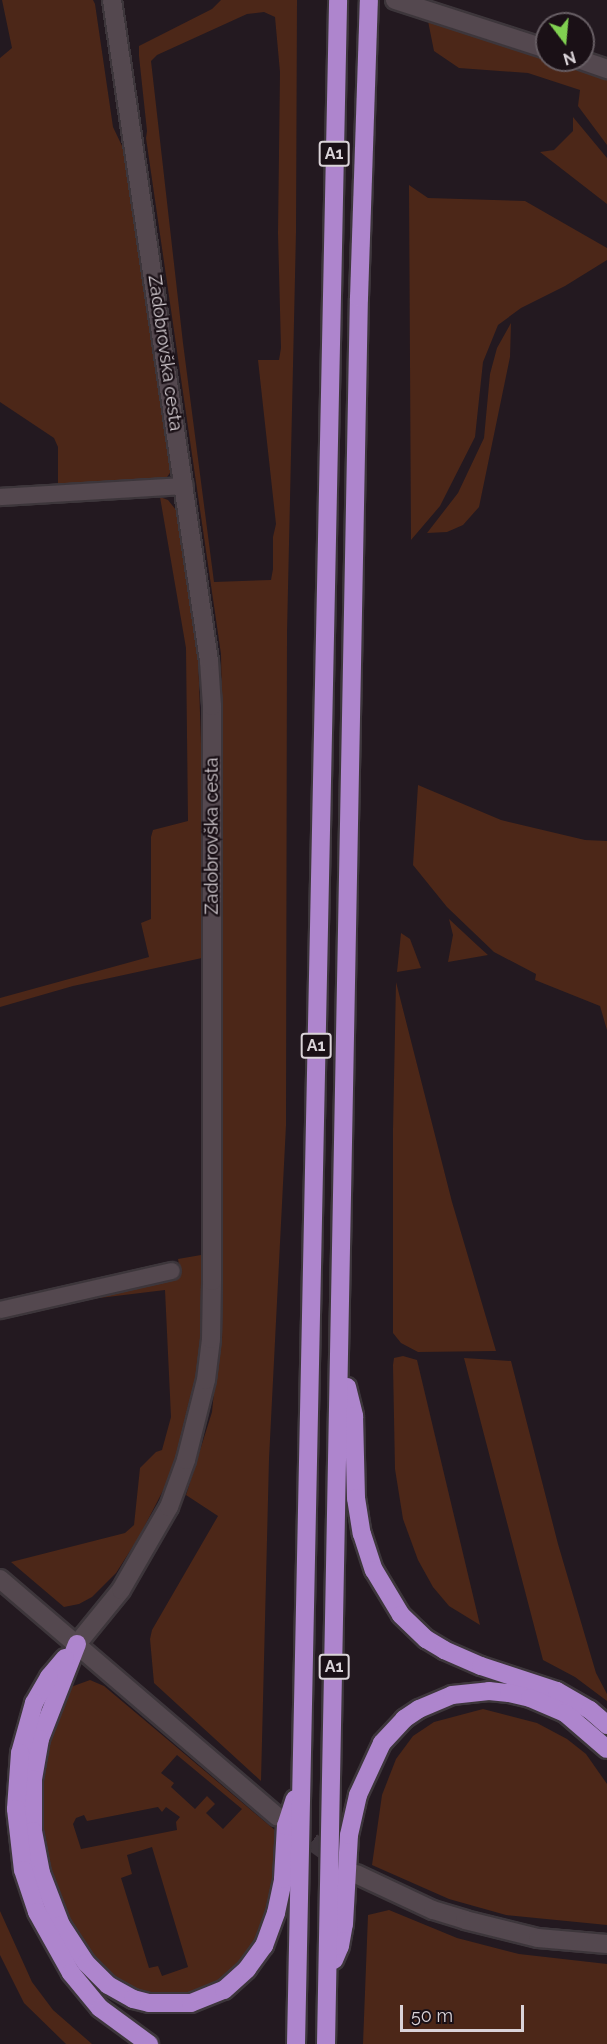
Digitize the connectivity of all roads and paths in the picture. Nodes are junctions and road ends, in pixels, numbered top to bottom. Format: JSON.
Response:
{"nodes":[{"id":1,"x":112,"y":0,"type":"edge"},
{"id":2,"x":338,"y":0,"type":"edge"},
{"id":3,"x":369,"y":0,"type":"edge"},
{"id":4,"x":395,"y":0,"type":"edge"},
{"id":5,"x":535,"y":45,"type":"edge"},
{"id":6,"x":185,"y":486,"type":"junction"},
{"id":7,"x":0,"y":497,"type":"edge"},
{"id":8,"x":172,"y":1271,"type":"dead end"},
{"id":9,"x":0,"y":1310,"type":"edge"},
{"id":10,"x":341,"y":1361,"type":"junction"},
{"id":11,"x":0,"y":1579,"type":"edge"},
{"id":12,"x":77,"y":1644,"type":"junction"},
{"id":13,"x":607,"y":1725,"type":"edge"},
{"id":14,"x":607,"y":1749,"type":"edge"},
{"id":15,"x":301,"y":1783,"type":"junction"},
{"id":16,"x":277,"y":1816,"type":"tunnel mouth"},
{"id":17,"x":356,"y":1874,"type":"tunnel mouth"},
{"id":18,"x":607,"y":1944,"type":"edge"},
{"id":19,"x":328,"y":1972,"type":"junction"},
{"id":20,"x":149,"y":2044,"type":"edge"},
{"id":21,"x":296,"y":2044,"type":"edge"},
{"id":22,"x":326,"y":2044,"type":"edge"}],
"edges":[{"from":1,"to":6,"type":"main road","name":"Zadobrovška cesta"},
{"from":2,"to":15,"type":"highway","number":"A1"},
{"from":3,"to":10,"type":"highway","number":"A1"},
{"from":4,"to":5,"type":"main road"},
{"from":6,"to":7,"type":"street"},
{"from":6,"to":12,"type":"main road","name":"Zadobrovška cesta"},
{"from":8,"to":9,"type":"street"},
{"from":10,"to":13,"type":"highway"},
{"from":10,"to":19,"type":"highway","number":"A1"},
{"from":11,"to":12,"type":"main road"},
{"from":12,"to":15,"type":"highway"},
{"from":12,"to":16,"type":"main road"},
{"from":12,"to":20,"type":"highway"},
{"from":14,"to":19,"type":"highway"},
{"from":15,"to":21,"type":"highway","number":"A1"},
{"from":17,"to":18,"type":"main road"},
{"from":19,"to":22,"type":"highway","number":"A1"}]}
